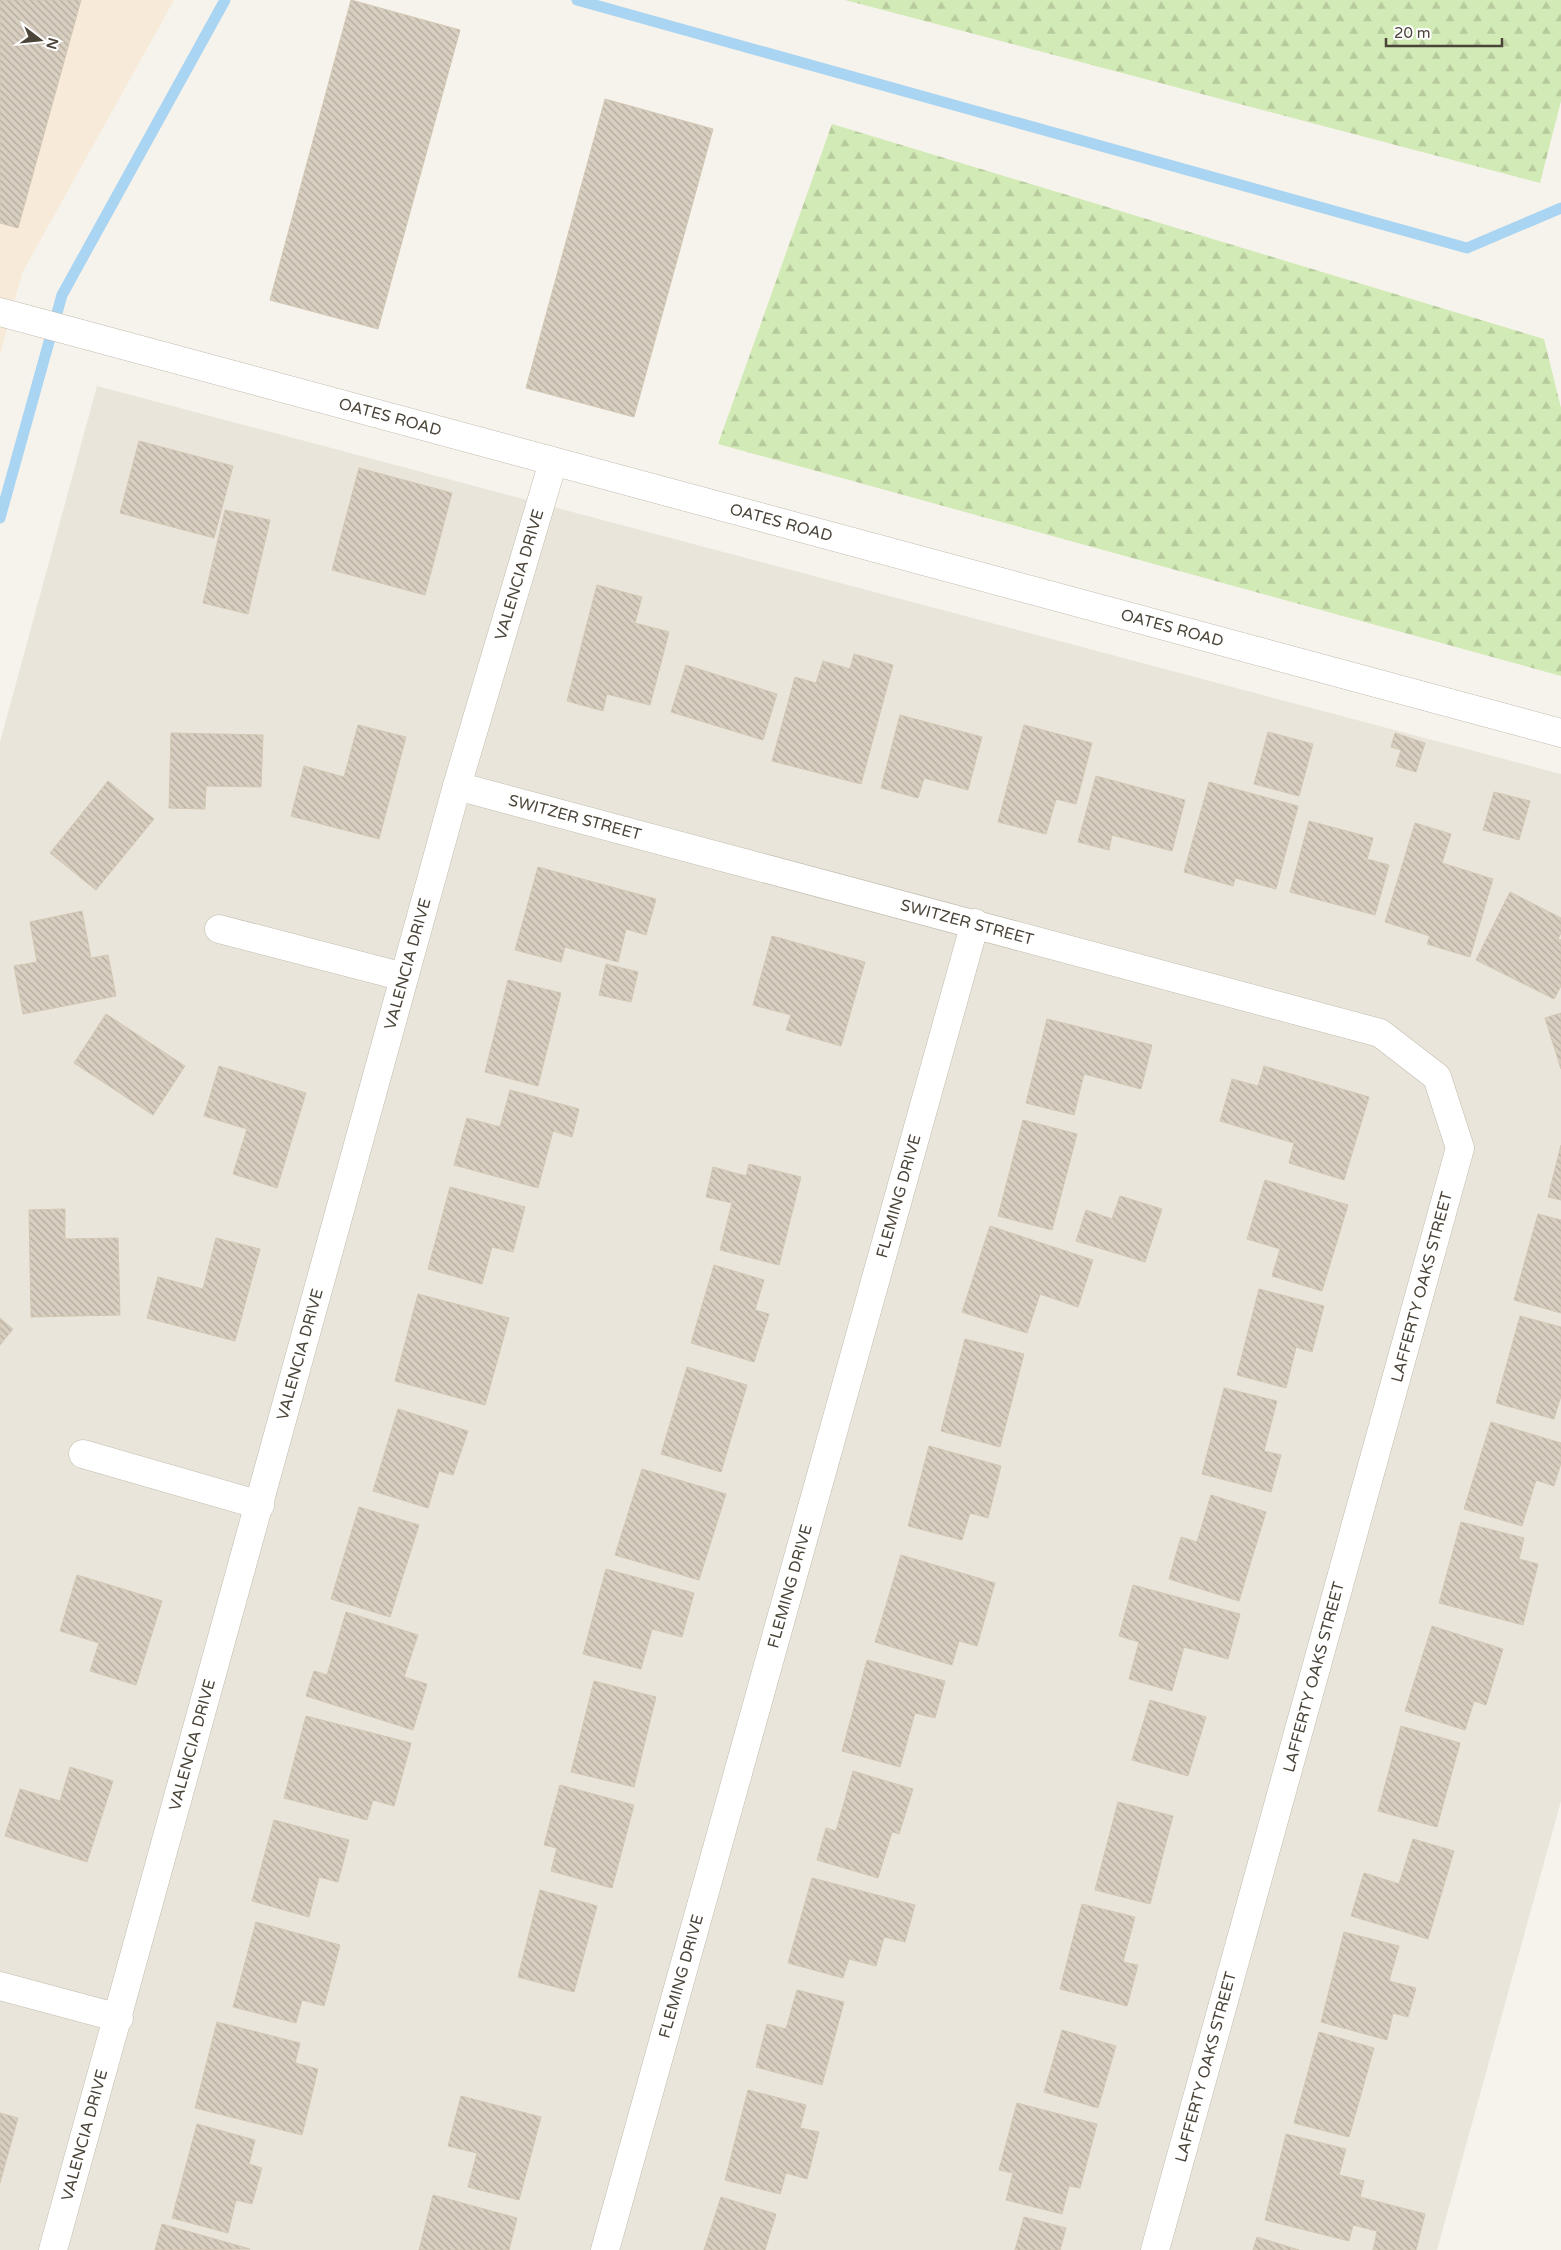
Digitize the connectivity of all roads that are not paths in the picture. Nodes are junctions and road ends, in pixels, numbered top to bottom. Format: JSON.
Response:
{"nodes":[{"id":1,"x":5,"y":313,"type":"edge"},
{"id":2,"x":553,"y":462,"type":"junction"},
{"id":3,"x":1561,"y":733,"type":"edge"},
{"id":4,"x":457,"y":786,"type":"junction"},
{"id":5,"x":975,"y":923,"type":"junction"},
{"id":6,"x":219,"y":929,"type":"dead end"},
{"id":7,"x":404,"y":977,"type":"junction"},
{"id":8,"x":1446,"y":1104,"type":"joint"},
{"id":9,"x":83,"y":1454,"type":"dead end"},
{"id":10,"x":260,"y":1505,"type":"junction"},
{"id":11,"x":0,"y":1986,"type":"edge"},
{"id":12,"x":119,"y":2018,"type":"junction"},
{"id":13,"x":53,"y":2250,"type":"edge"},
{"id":14,"x":605,"y":2250,"type":"edge"},
{"id":15,"x":1155,"y":2250,"type":"edge"}],
"edges":[{"from":1,"to":2,"type":"street","name":"OATES ROAD"},
{"from":2,"to":3,"type":"street","name":"OATES ROAD"},
{"from":2,"to":4,"type":"street","name":"VALENCIA DRIVE"},
{"from":4,"to":5,"type":"street","name":"SWITZER STREET"},
{"from":4,"to":7,"type":"street","name":"VALENCIA DRIVE"},
{"from":5,"to":8,"type":"street","name":"SWITZER STREET"},
{"from":5,"to":14,"type":"street","name":"FLEMING DRIVE"},
{"from":6,"to":7,"type":"street"},
{"from":7,"to":10,"type":"street","name":"VALENCIA DRIVE"},
{"from":8,"to":15,"type":"street","name":"LAFFERTY OAKS STREET"},
{"from":9,"to":10,"type":"street"},
{"from":10,"to":12,"type":"street","name":"VALENCIA DRIVE"},
{"from":11,"to":12,"type":"street"},
{"from":12,"to":13,"type":"street","name":"VALENCIA DRIVE"}]}
